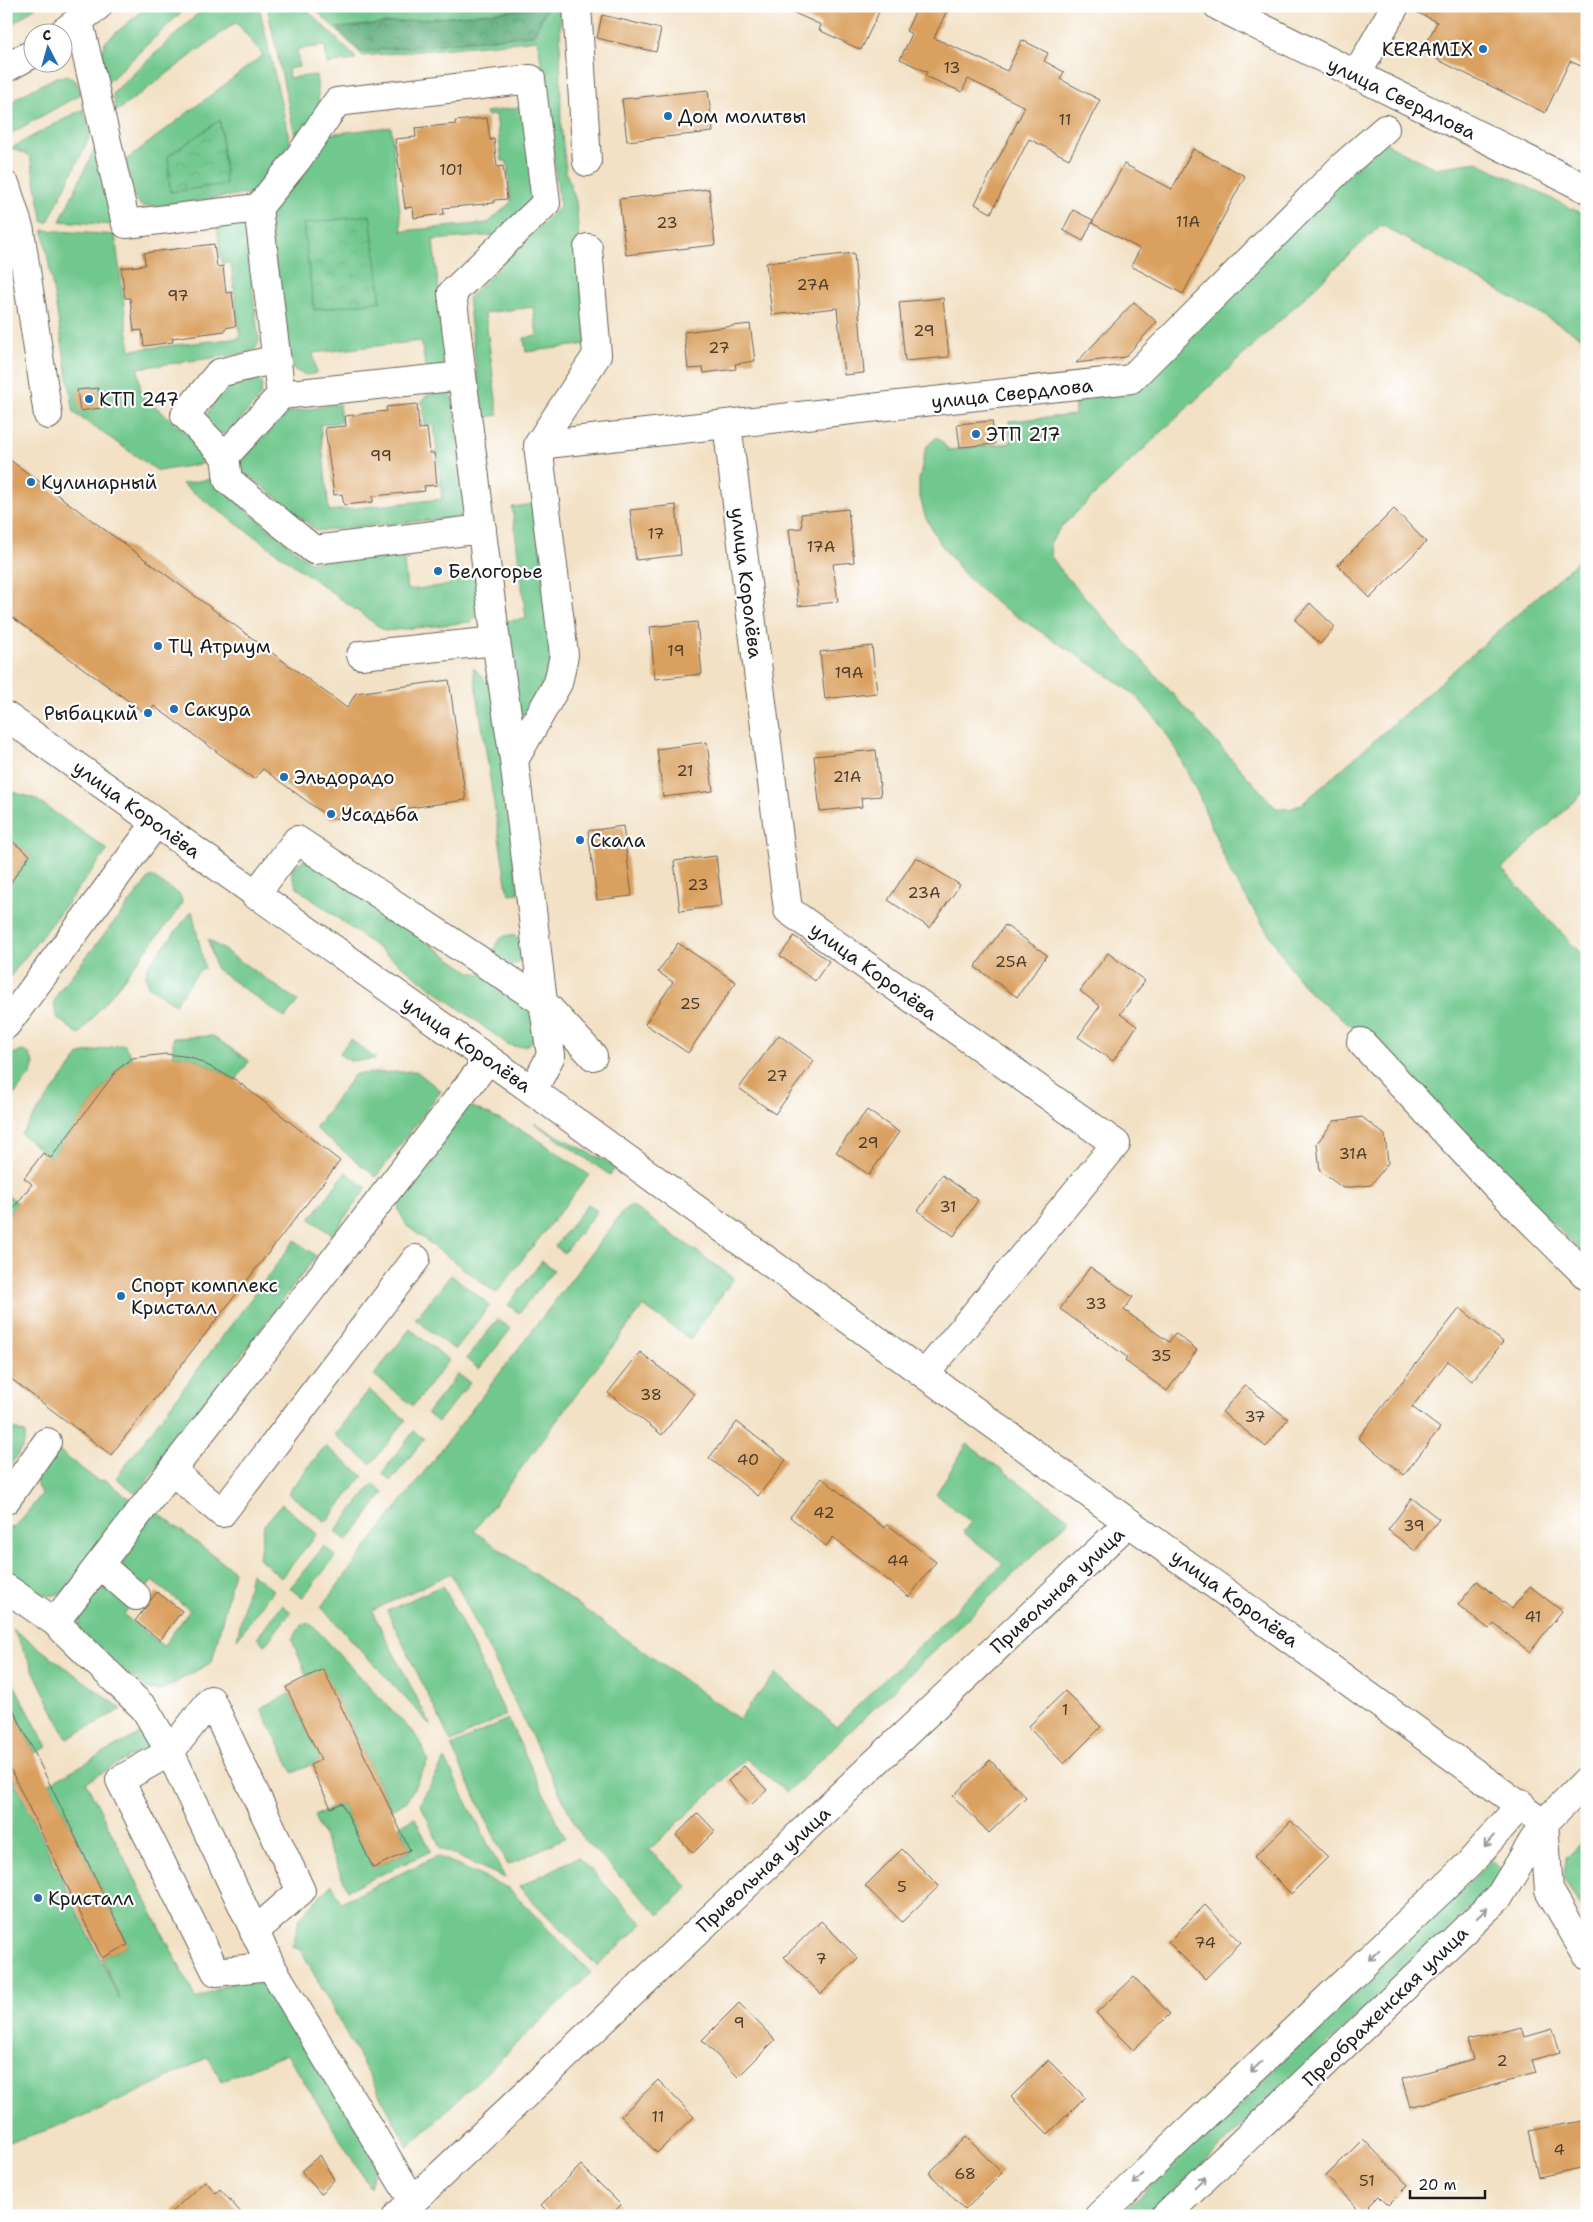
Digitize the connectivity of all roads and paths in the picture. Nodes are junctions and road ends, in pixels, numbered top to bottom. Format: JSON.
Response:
{"nodes":[{"id":1,"x":577,"y":6,"type":"edge"},
{"id":2,"x":1218,"y":6,"type":"edge"},
{"id":3,"x":1395,"y":6,"type":"edge"},
{"id":4,"x":80,"y":21,"type":"edge"},
{"id":5,"x":22,"y":59,"type":"edge"},
{"id":6,"x":6,"y":68,"type":"edge"},
{"id":7,"x":1356,"y":76,"type":"junction"},
{"id":8,"x":1385,"y":129,"type":"dead end"},
{"id":9,"x":587,"y":162,"type":"dead end"},
{"id":10,"x":6,"y":186,"type":"edge"},
{"id":11,"x":1587,"y":189,"type":"edge"},
{"id":12,"x":258,"y":208,"type":"junction"},
{"id":13,"x":588,"y":248,"type":"dead end"},
{"id":14,"x":276,"y":359,"type":"junction"},
{"id":15,"x":462,"y":376,"type":"junction"},
{"id":16,"x":281,"y":395,"type":"junction"},
{"id":17,"x":48,"y":415,"type":"dead end"},
{"id":18,"x":727,"y":424,"type":"junction"},
{"id":19,"x":538,"y":445,"type":"junction"},
{"id":20,"x":224,"y":456,"type":"junction"},
{"id":21,"x":482,"y":530,"type":"junction"},
{"id":22,"x":496,"y":641,"type":"junction"},
{"id":23,"x":361,"y":655,"type":"dead end"},
{"id":24,"x":6,"y":716,"type":"edge"},
{"id":25,"x":514,"y":760,"type":"junction"},
{"id":26,"x":156,"y":823,"type":"junction"},
{"id":27,"x":255,"y":895,"type":"junction"},
{"id":28,"x":543,"y":1002,"type":"junction"},
{"id":29,"x":6,"y":1025,"type":"edge"},
{"id":30,"x":1361,"y":1042,"type":"dead end"},
{"id":31,"x":593,"y":1056,"type":"dead end"},
{"id":32,"x":488,"y":1060,"type":"junction"},
{"id":33,"x":532,"y":1091,"type":"junction"},
{"id":34,"x":416,"y":1258,"type":"dead end"},
{"id":35,"x":1587,"y":1276,"type":"edge"},
{"id":36,"x":925,"y":1374,"type":"junction"},
{"id":37,"x":48,"y":1442,"type":"dead end"},
{"id":38,"x":172,"y":1471,"type":"junction"},
{"id":39,"x":6,"y":1500,"type":"edge"},
{"id":40,"x":1129,"y":1522,"type":"junction"},
{"id":41,"x":100,"y":1565,"type":"junction"},
{"id":42,"x":6,"y":1588,"type":"edge"},
{"id":43,"x":136,"y":1596,"type":"dead end"},
{"id":44,"x":55,"y":1622,"type":"junction"},
{"id":45,"x":170,"y":1752,"type":"junction"},
{"id":46,"x":1587,"y":1780,"type":"edge"},
{"id":47,"x":1521,"y":1804,"type":"junction"},
{"id":48,"x":1544,"y":1822,"type":"junction"},
{"id":49,"x":254,"y":1932,"type":"junction"},
{"id":50,"x":1584,"y":1944,"type":"edge"},
{"id":51,"x":272,"y":1966,"type":"junction"},
{"id":52,"x":405,"y":2208,"type":"edge"},
{"id":53,"x":1100,"y":2216,"type":"edge"},
{"id":54,"x":1165,"y":2216,"type":"edge"}],
"edges":[{"from":1,"to":9,"type":"street"},
{"from":2,"to":7,"type":"street","name":"улица Свердлова"},
{"from":3,"to":7,"type":"street"},
{"from":4,"to":12,"type":"street"},
{"from":5,"to":6,"type":"street"},
{"from":7,"to":11,"type":"street","name":"улица Свердлова"},
{"from":8,"to":18,"type":"street","name":"улица Свердлова"},
{"from":10,"to":17,"type":"street"},
{"from":12,"to":14,"type":"street"},
{"from":12,"to":15,"type":"street"},
{"from":13,"to":19,"type":"street"},
{"from":14,"to":16,"type":"street"},
{"from":14,"to":20,"type":"street"},
{"from":15,"to":16,"type":"street"},
{"from":15,"to":21,"type":"street"},
{"from":16,"to":20,"type":"street"},
{"from":18,"to":19,"type":"street","name":"улица Свердлова"},
{"from":18,"to":36,"type":"street","name":"улица Королёва"},
{"from":19,"to":25,"type":"street"},
{"from":20,"to":21,"type":"street"},
{"from":21,"to":22,"type":"street"},
{"from":22,"to":23,"type":"street"},
{"from":22,"to":25,"type":"street"},
{"from":24,"to":26,"type":"street","name":"улица Королёва"},
{"from":25,"to":28,"type":"street"},
{"from":26,"to":27,"type":"street","name":"улица Королёва"},
{"from":26,"to":29,"type":"street"},
{"from":27,"to":28,"type":"street"},
{"from":27,"to":32,"type":"street","name":"улица Королёва"},
{"from":28,"to":31,"type":"street"},
{"from":28,"to":33,"type":"street"},
{"from":30,"to":35,"type":"street"},
{"from":32,"to":33,"type":"street","name":"улица Королёва"},
{"from":32,"to":38,"type":"street"},
{"from":33,"to":36,"type":"street","name":"улица Королёва"},
{"from":34,"to":38,"type":"street"},
{"from":36,"to":40,"type":"street","name":"улица Королёва"},
{"from":37,"to":39,"type":"street"},
{"from":38,"to":41,"type":"street"},
{"from":40,"to":47,"type":"street","name":"улица Королёва"},
{"from":40,"to":52,"type":"street","name":"Привольная улица"},
{"from":41,"to":43,"type":"street"},
{"from":41,"to":44,"type":"street"},
{"from":42,"to":44,"type":"street"},
{"from":44,"to":45,"type":"street"},
{"from":45,"to":49,"type":"street"},
{"from":45,"to":49,"type":"street"},
{"from":45,"to":51,"type":"street"},
{"from":46,"to":48,"type":"street","name":"Преображенская улица"},
{"from":47,"to":48,"type":"street","name":"улица Королёва"},
{"from":47,"to":53,"type":"street","one_way":true},
{"from":48,"to":50,"type":"street"},
{"from":54,"to":48,"type":"street","name":"Преображенская улица","one_way":true},
{"from":49,"to":51,"type":"street"},
{"from":51,"to":52,"type":"street"}]}
